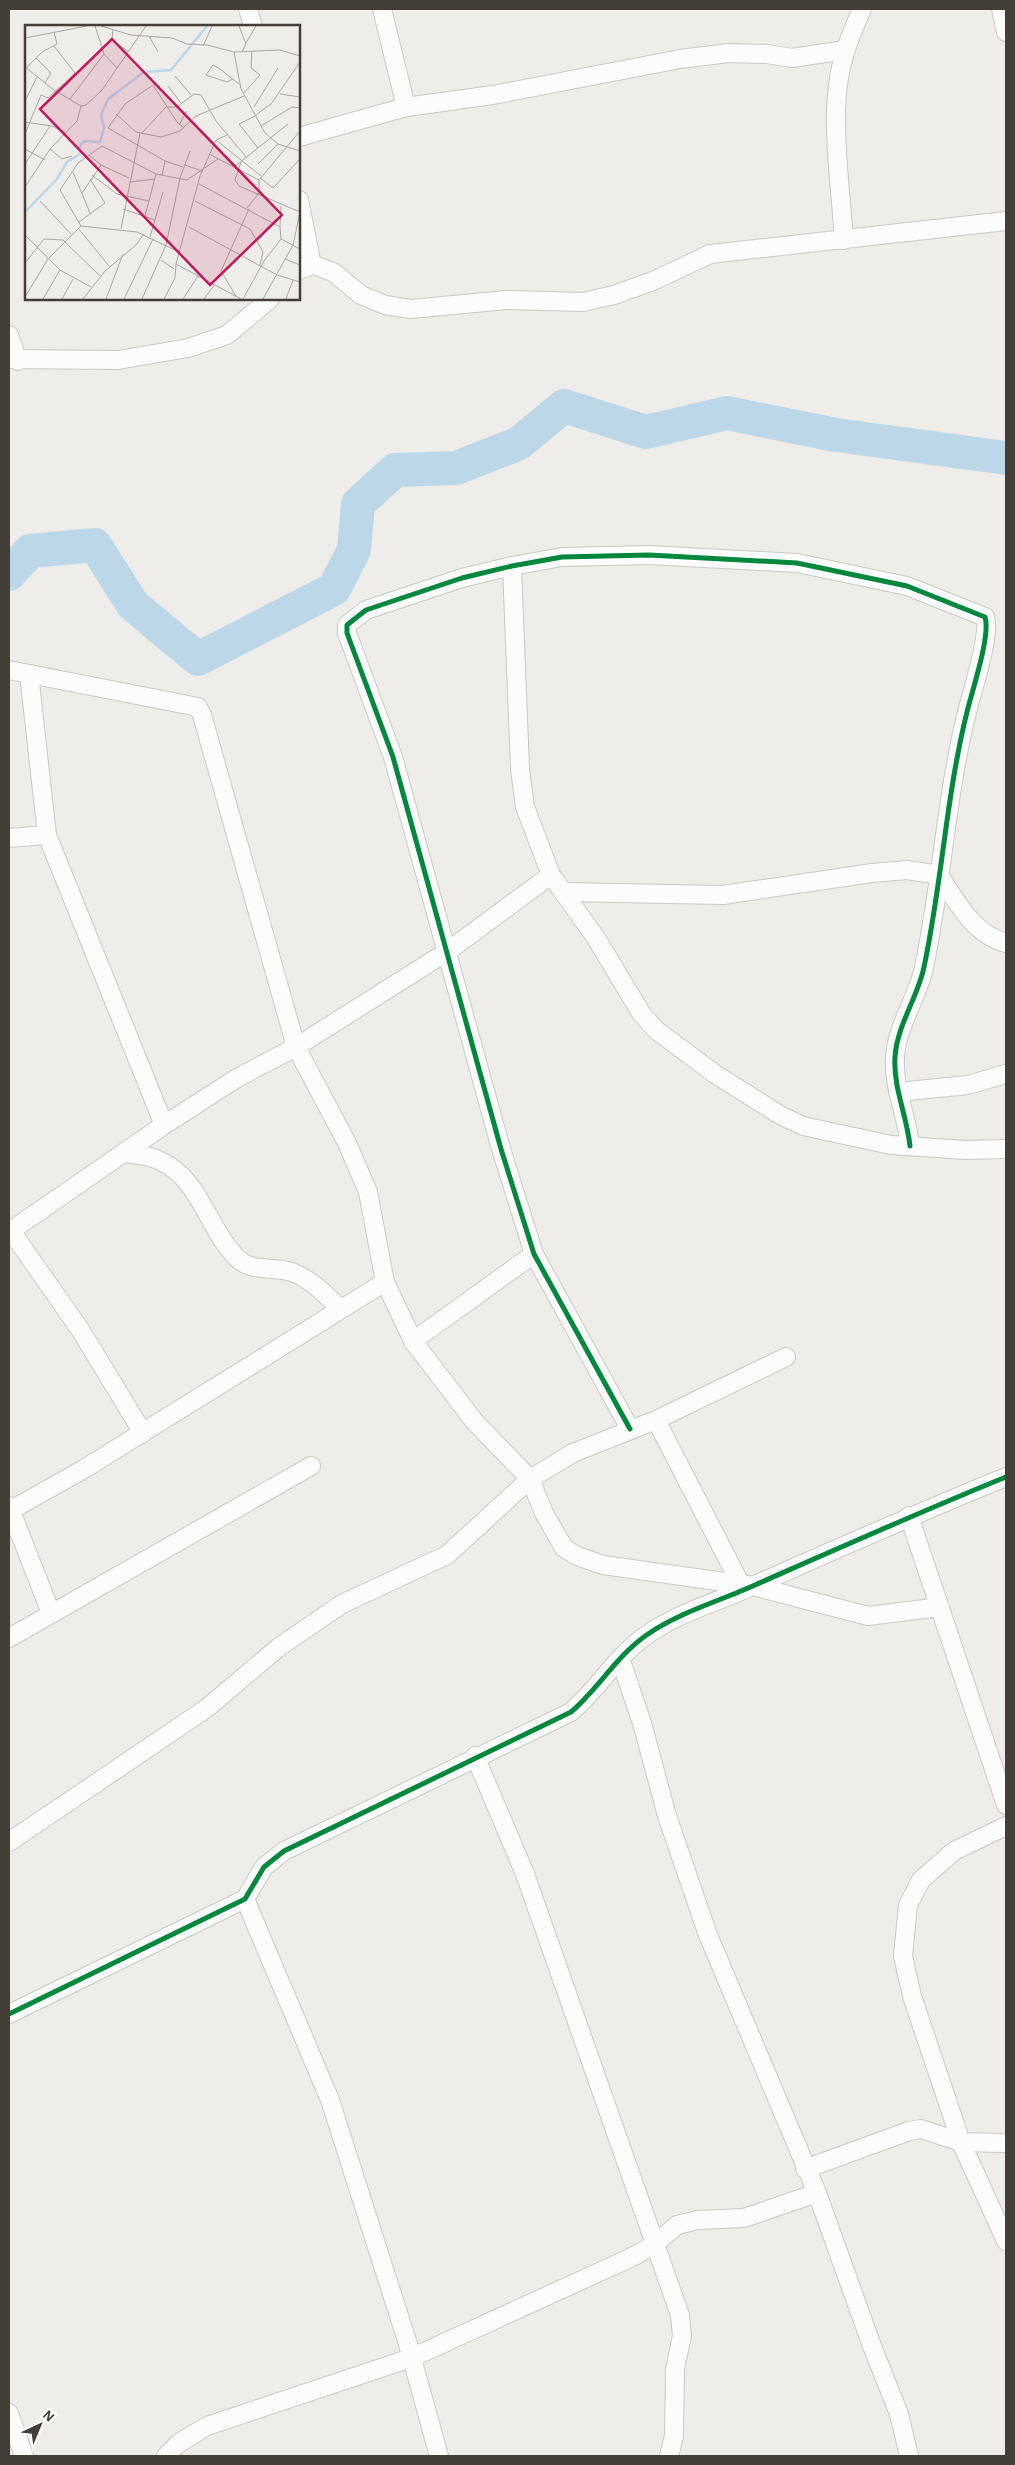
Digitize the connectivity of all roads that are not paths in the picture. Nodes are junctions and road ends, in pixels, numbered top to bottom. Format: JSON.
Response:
{"nodes":[{"id":1,"x":248,"y":9,"type":"edge"},
{"id":2,"x":382,"y":9,"type":"edge"},
{"id":3,"x":862,"y":9,"type":"edge"},
{"id":4,"x":1001,"y":9,"type":"edge"},
{"id":5,"x":253,"y":25,"type":"edge"},
{"id":6,"x":1006,"y":32,"type":"edge"},
{"id":7,"x":845,"y":50,"type":"junction"},
{"id":8,"x":406,"y":107,"type":"junction"},
{"id":9,"x":300,"y":137,"type":"edge"},
{"id":10,"x":300,"y":211,"type":"edge"},
{"id":11,"x":1006,"y":221,"type":"edge"},
{"id":12,"x":844,"y":240,"type":"junction"},
{"id":13,"x":305,"y":268,"type":"edge"},
{"id":14,"x":269,"y":300,"type":"edge"},
{"id":15,"x":9,"y":335,"type":"edge"},
{"id":16,"x":13,"y":360,"type":"edge"},
{"id":17,"x":512,"y":566,"type":"junction"},
{"id":18,"x":9,"y":670,"type":"edge"},
{"id":19,"x":29,"y":674,"type":"junction"},
{"id":20,"x":48,"y":835,"type":"junction"},
{"id":21,"x":9,"y":838,"type":"edge"},
{"id":22,"x":939,"y":874,"type":"junction"},
{"id":23,"x":551,"y":876,"type":"junction"},
{"id":24,"x":563,"y":892,"type":"junction"},
{"id":25,"x":1006,"y":943,"type":"edge"},
{"id":26,"x":448,"y":952,"type":"junction"},
{"id":27,"x":296,"y":1047,"type":"junction"},
{"id":28,"x":1006,"y":1074,"type":"edge"},
{"id":29,"x":898,"y":1092,"type":"junction"},
{"id":30,"x":164,"y":1125,"type":"junction"},
{"id":31,"x":910,"y":1146,"type":"junction"},
{"id":32,"x":1006,"y":1149,"type":"edge"},
{"id":33,"x":126,"y":1153,"type":"junction"},
{"id":34,"x":9,"y":1230,"type":"edge"},
{"id":35,"x":534,"y":1254,"type":"junction"},
{"id":36,"x":385,"y":1282,"type":"junction"},
{"id":37,"x":340,"y":1309,"type":"junction"},
{"id":38,"x":413,"y":1341,"type":"junction"},
{"id":39,"x":786,"y":1358,"type":"dead end"},
{"id":40,"x":656,"y":1420,"type":"junction"},
{"id":41,"x":630,"y":1429,"type":"junction"},
{"id":42,"x":143,"y":1432,"type":"junction"},
{"id":43,"x":311,"y":1466,"type":"dead end"},
{"id":44,"x":1006,"y":1477,"type":"edge"},
{"id":45,"x":530,"y":1479,"type":"junction"},
{"id":46,"x":10,"y":1508,"type":"edge"},
{"id":47,"x":909,"y":1516,"type":"junction"},
{"id":48,"x":747,"y":1586,"type":"junction"},
{"id":49,"x":940,"y":1607,"type":"junction"},
{"id":50,"x":51,"y":1613,"type":"junction"},
{"id":51,"x":9,"y":1638,"type":"edge"},
{"id":52,"x":620,"y":1658,"type":"junction"},
{"id":53,"x":475,"y":1756,"type":"junction"},
{"id":54,"x":1002,"y":1777,"type":"edge"},
{"id":55,"x":1006,"y":1806,"type":"edge"},
{"id":56,"x":1006,"y":1826,"type":"edge"},
{"id":57,"x":9,"y":1842,"type":"edge"},
{"id":58,"x":245,"y":1899,"type":"junction"},
{"id":59,"x":10,"y":2010,"type":"edge"},
{"id":60,"x":961,"y":2142,"type":"junction"},
{"id":61,"x":1006,"y":2143,"type":"edge"},
{"id":62,"x":806,"y":2169,"type":"junction"},
{"id":63,"x":817,"y":2193,"type":"junction"},
{"id":64,"x":1006,"y":2241,"type":"edge"},
{"id":65,"x":654,"y":2245,"type":"junction"},
{"id":66,"x":411,"y":2358,"type":"junction"},
{"id":67,"x":9,"y":2414,"type":"edge"},
{"id":68,"x":24,"y":2456,"type":"edge"},
{"id":69,"x":166,"y":2456,"type":"edge"},
{"id":70,"x":439,"y":2456,"type":"edge"},
{"id":71,"x":670,"y":2456,"type":"edge"},
{"id":72,"x":909,"y":2456,"type":"edge"}],
"edges":[{"from":1,"to":5,"type":"street"},
{"from":2,"to":8,"type":"street"},
{"from":3,"to":7,"type":"street"},
{"from":4,"to":6,"type":"street"},
{"from":7,"to":8,"type":"street"},
{"from":7,"to":12,"type":"street"},
{"from":8,"to":9,"type":"street"},
{"from":10,"to":13,"type":"street"},
{"from":11,"to":12,"type":"street"},
{"from":12,"to":13,"type":"street"},
{"from":14,"to":16,"type":"street"},
{"from":15,"to":16,"type":"street"},
{"from":17,"to":22,"type":"street"},
{"from":17,"to":23,"type":"street"},
{"from":17,"to":26,"type":"street"},
{"from":18,"to":19,"type":"street"},
{"from":19,"to":20,"type":"street"},
{"from":19,"to":27,"type":"street"},
{"from":20,"to":21,"type":"street"},
{"from":20,"to":30,"type":"street"},
{"from":22,"to":24,"type":"street"},
{"from":22,"to":25,"type":"street"},
{"from":22,"to":29,"type":"street"},
{"from":23,"to":24,"type":"street"},
{"from":23,"to":26,"type":"street"},
{"from":24,"to":31,"type":"street"},
{"from":26,"to":27,"type":"street"},
{"from":26,"to":35,"type":"street"},
{"from":27,"to":30,"type":"street"},
{"from":27,"to":36,"type":"street"},
{"from":28,"to":29,"type":"street"},
{"from":29,"to":31,"type":"street"},
{"from":30,"to":33,"type":"street"},
{"from":31,"to":32,"type":"street"},
{"from":33,"to":34,"type":"street"},
{"from":33,"to":37,"type":"street"},
{"from":34,"to":42,"type":"street"},
{"from":35,"to":38,"type":"street"},
{"from":35,"to":41,"type":"street"},
{"from":36,"to":37,"type":"street"},
{"from":36,"to":38,"type":"street"},
{"from":37,"to":42,"type":"street"},
{"from":38,"to":45,"type":"street"},
{"from":39,"to":40,"type":"street"},
{"from":40,"to":41,"type":"street"},
{"from":40,"to":48,"type":"street"},
{"from":41,"to":45,"type":"street"},
{"from":42,"to":46,"type":"street"},
{"from":43,"to":50,"type":"street"},
{"from":44,"to":47,"type":"street"},
{"from":45,"to":48,"type":"street"},
{"from":45,"to":57,"type":"street"},
{"from":46,"to":50,"type":"street"},
{"from":47,"to":48,"type":"street"},
{"from":47,"to":49,"type":"street"},
{"from":48,"to":49,"type":"street"},
{"from":48,"to":52,"type":"street"},
{"from":49,"to":54,"type":"street"},
{"from":50,"to":51,"type":"street"},
{"from":52,"to":53,"type":"street"},
{"from":52,"to":62,"type":"street"},
{"from":53,"to":58,"type":"street"},
{"from":53,"to":65,"type":"street"},
{"from":54,"to":55,"type":"street"},
{"from":56,"to":60,"type":"street"},
{"from":58,"to":59,"type":"street"},
{"from":58,"to":66,"type":"street"},
{"from":60,"to":61,"type":"street"},
{"from":60,"to":62,"type":"street"},
{"from":60,"to":64,"type":"street"},
{"from":62,"to":63,"type":"street"},
{"from":63,"to":65,"type":"street"},
{"from":63,"to":72,"type":"street"},
{"from":65,"to":66,"type":"street"},
{"from":65,"to":71,"type":"street"},
{"from":66,"to":69,"type":"street"},
{"from":66,"to":70,"type":"street"},
{"from":67,"to":68,"type":"street"}]}
